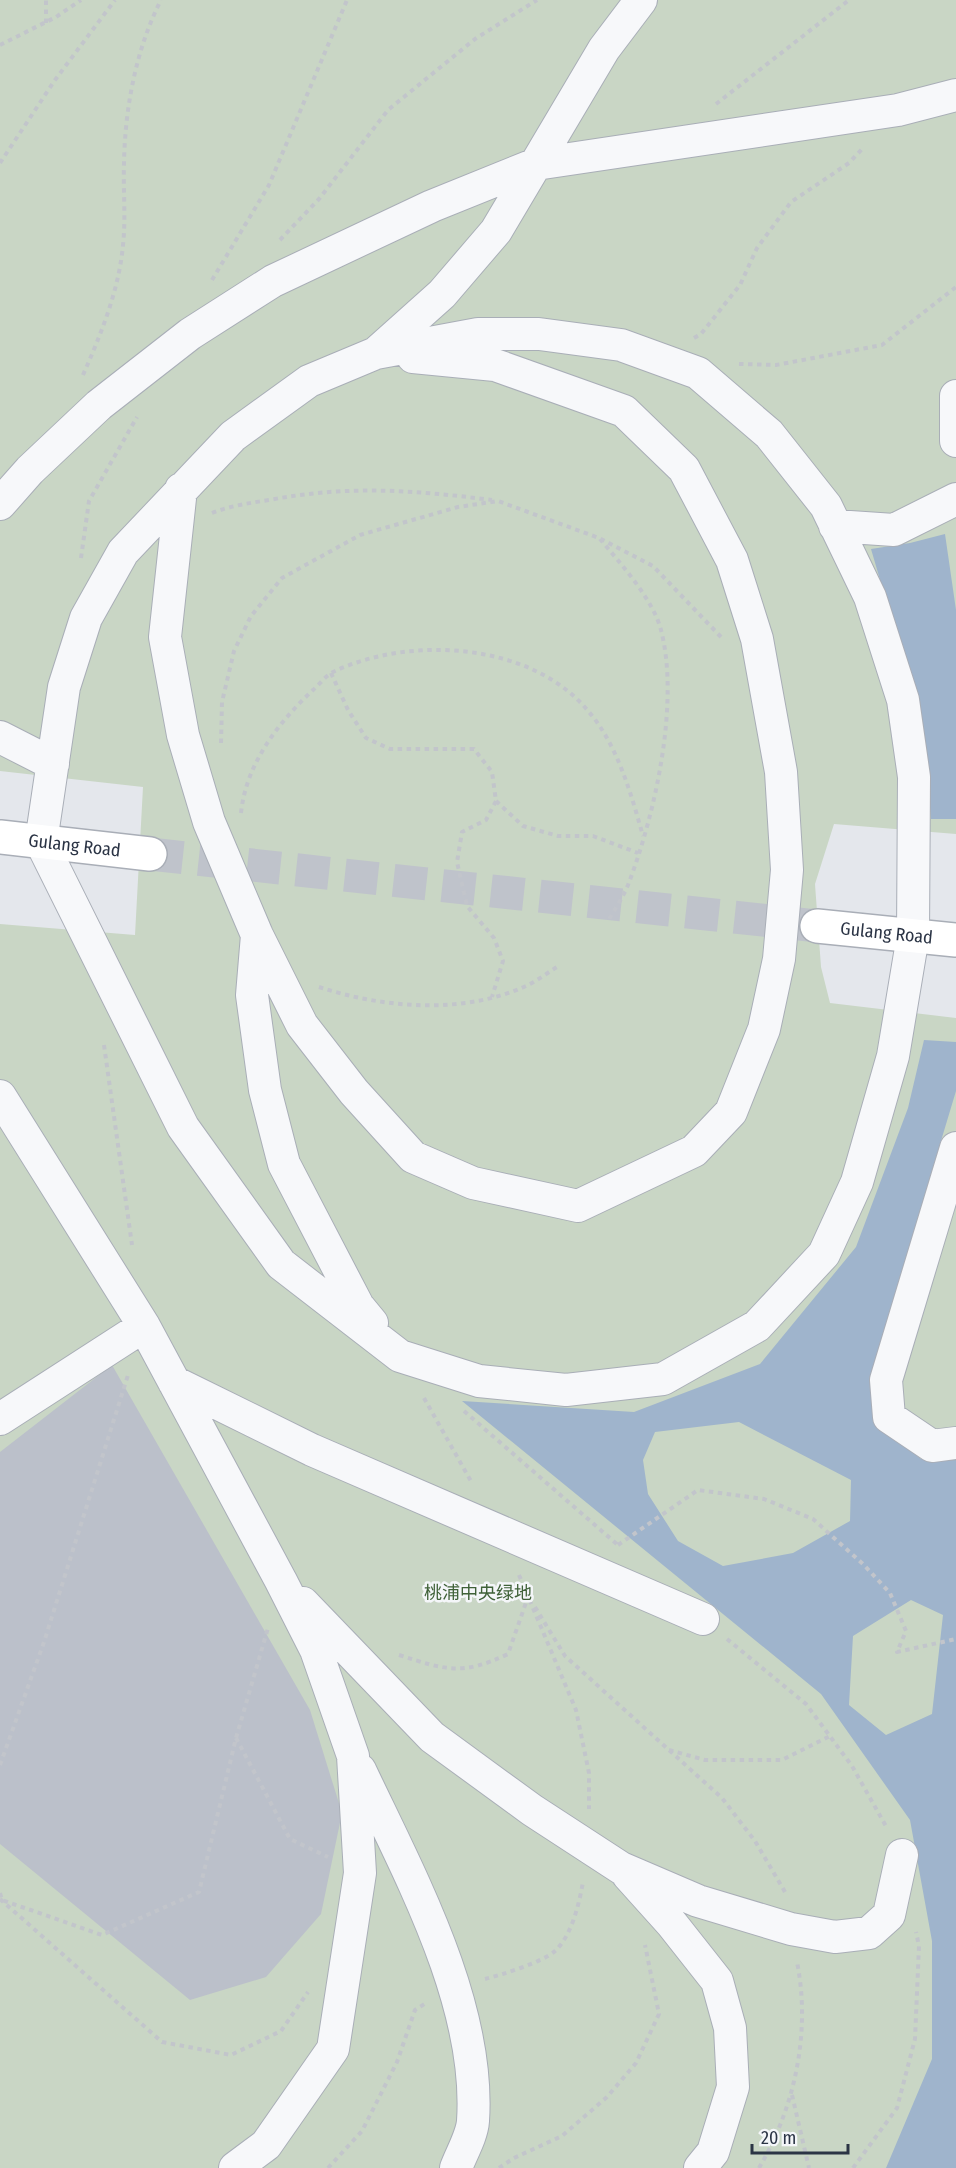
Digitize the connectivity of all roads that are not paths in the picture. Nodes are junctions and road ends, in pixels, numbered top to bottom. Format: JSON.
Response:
{"nodes":[{"id":1,"x":641,"y":0,"type":"edge"},
{"id":2,"x":956,"y":95,"type":"edge"},
{"id":3,"x":536,"y":164,"type":"junction"},
{"id":4,"x":376,"y":353,"type":"junction"},
{"id":5,"x":956,"y":396,"type":"edge"},
{"id":6,"x":956,"y":441,"type":"edge"},
{"id":7,"x":181,"y":489,"type":"junction"},
{"id":8,"x":956,"y":499,"type":"edge"},
{"id":9,"x":0,"y":504,"type":"edge"},
{"id":10,"x":835,"y":526,"type":"junction"},
{"id":11,"x":0,"y":737,"type":"edge"},
{"id":12,"x":53,"y":764,"type":"junction"},
{"id":13,"x":0,"y":837,"type":"edge"},
{"id":14,"x":41,"y":842,"type":"junction"},
{"id":15,"x":150,"y":854,"type":"tunnel mouth"},
{"id":16,"x":817,"y":926,"type":"tunnel mouth"},
{"id":17,"x":257,"y":935,"type":"junction"},
{"id":18,"x":913,"y":936,"type":"junction"},
{"id":19,"x":956,"y":940,"type":"edge"},
{"id":20,"x":0,"y":1096,"type":"edge"},
{"id":21,"x":956,"y":1148,"type":"edge"},
{"id":22,"x":144,"y":1326,"type":"junction"},
{"id":23,"x":400,"y":1356,"type":"junction"},
{"id":24,"x":174,"y":1382,"type":"junction"},
{"id":25,"x":0,"y":1419,"type":"edge"},
{"id":26,"x":956,"y":1443,"type":"edge"},
{"id":27,"x":281,"y":1581,"type":"junction"},
{"id":28,"x":703,"y":1619,"type":"road end"},
{"id":29,"x":353,"y":1756,"type":"junction"},
{"id":30,"x":902,"y":1855,"type":"road end"},
{"id":31,"x":621,"y":1868,"type":"junction"},
{"id":32,"x":235,"y":2168,"type":"edge"},
{"id":33,"x":456,"y":2168,"type":"edge"},
{"id":34,"x":700,"y":2168,"type":"edge"}],
"edges":[{"from":1,"to":3,"type":"street"},
{"from":2,"to":3,"type":"street"},
{"from":3,"to":4,"type":"street"},
{"from":3,"to":9,"type":"street"},
{"from":4,"to":7,"type":"street"},
{"from":4,"to":10,"type":"street"},
{"from":4,"to":17,"type":"street"},
{"from":5,"to":6,"type":"street"},
{"from":7,"to":12,"type":"street"},
{"from":7,"to":17,"type":"street"},
{"from":8,"to":10,"type":"street"},
{"from":10,"to":18,"type":"street"},
{"from":11,"to":12,"type":"street"},
{"from":12,"to":14,"type":"street"},
{"from":13,"to":14,"type":"main road","name":"Gulang Road"},
{"from":14,"to":15,"type":"main road","name":"Gulang Road"},
{"from":14,"to":23,"type":"street"},
{"from":16,"to":18,"type":"main road","name":"Gulang Road"},
{"from":17,"to":23,"type":"street"},
{"from":18,"to":19,"type":"main road","name":"Gulang Road"},
{"from":18,"to":23,"type":"street"},
{"from":20,"to":22,"type":"street"},
{"from":21,"to":26,"type":"street"},
{"from":22,"to":24,"type":"street"},
{"from":22,"to":25,"type":"street"},
{"from":24,"to":27,"type":"street"},
{"from":24,"to":28,"type":"street"},
{"from":27,"to":29,"type":"street"},
{"from":27,"to":31,"type":"street"},
{"from":29,"to":32,"type":"street"},
{"from":29,"to":33,"type":"street"},
{"from":30,"to":31,"type":"street"},
{"from":31,"to":34,"type":"street"}]}
